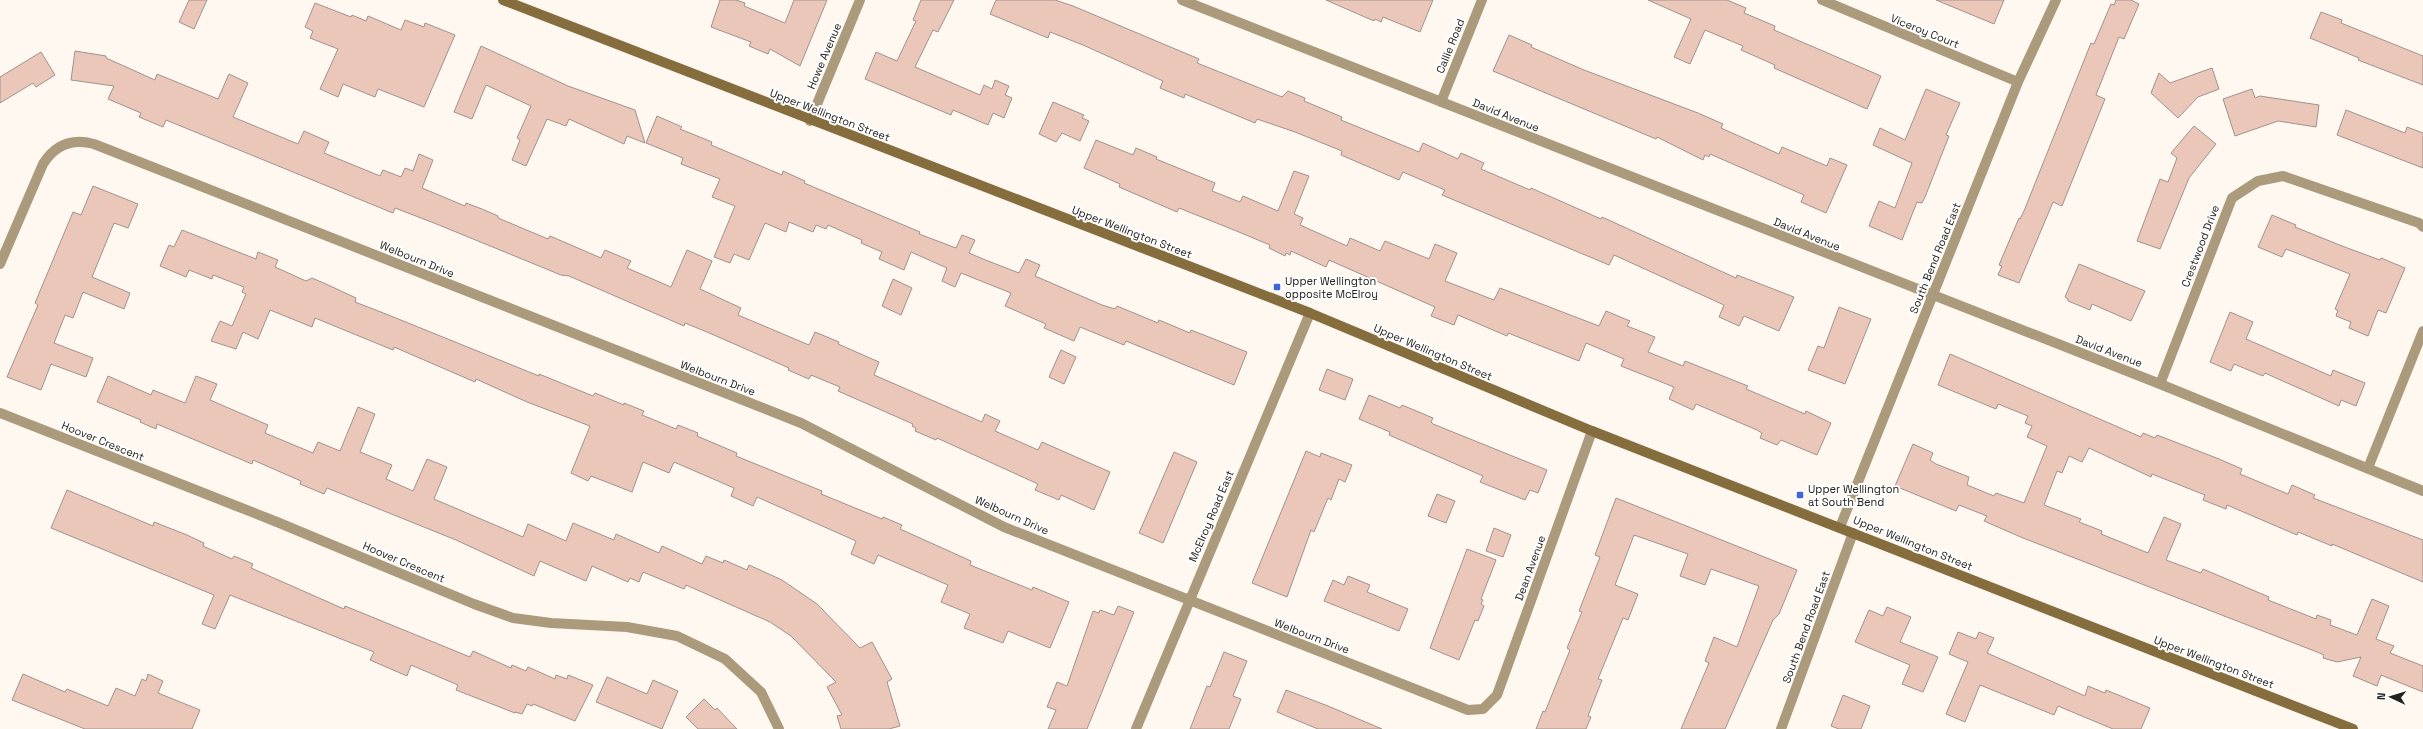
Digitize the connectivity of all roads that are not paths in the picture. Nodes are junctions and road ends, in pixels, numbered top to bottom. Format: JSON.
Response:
{"nodes":[{"id":1,"x":503,"y":0,"type":"edge"},
{"id":2,"x":860,"y":0,"type":"edge"},
{"id":3,"x":1182,"y":0,"type":"edge"},
{"id":4,"x":1482,"y":0,"type":"edge"},
{"id":5,"x":1822,"y":0,"type":"edge"},
{"id":6,"x":2056,"y":0,"type":"edge"},
{"id":7,"x":2018,"y":82,"type":"junction"},
{"id":8,"x":1441,"y":102,"type":"junction"},
{"id":9,"x":810,"y":120,"type":"junction"},
{"id":10,"x":2423,"y":227,"type":"edge"},
{"id":11,"x":0,"y":264,"type":"edge"},
{"id":12,"x":1932,"y":296,"type":"junction"},
{"id":13,"x":1310,"y":313,"type":"junction"},
{"id":14,"x":2423,"y":331,"type":"edge"},
{"id":15,"x":2160,"y":384,"type":"junction"},
{"id":16,"x":0,"y":413,"type":"edge"},
{"id":17,"x":1592,"y":431,"type":"junction"},
{"id":18,"x":2368,"y":468,"type":"junction"},
{"id":19,"x":2423,"y":491,"type":"edge"},
{"id":20,"x":1840,"y":527,"type":"junction"},
{"id":21,"x":1853,"y":533,"type":"junction"},
{"id":22,"x":1188,"y":600,"type":"junction"},
{"id":23,"x":1483,"y":708,"type":"joint"},
{"id":24,"x":779,"y":729,"type":"edge"},
{"id":25,"x":1136,"y":729,"type":"edge"},
{"id":26,"x":1781,"y":729,"type":"edge"},
{"id":27,"x":2353,"y":729,"type":"edge"}],
"edges":[{"from":1,"to":9,"type":"main road","name":"Upper Wellington Street"},
{"from":2,"to":9,"type":"street","name":"Howe Avenue"},
{"from":3,"to":8,"type":"street","name":"David Avenue"},
{"from":4,"to":8,"type":"street","name":"Callie Road"},
{"from":5,"to":7,"type":"street","name":"Viceroy Court"},
{"from":6,"to":7,"type":"street","name":"South Bend Road East"},
{"from":7,"to":12,"type":"street","name":"South Bend Road East"},
{"from":8,"to":12,"type":"street","name":"David Avenue"},
{"from":9,"to":13,"type":"main road","name":"Upper Wellington Street"},
{"from":10,"to":15,"type":"street","name":"Crestwood Drive"},
{"from":11,"to":22,"type":"street","name":"Welbourn Drive"},
{"from":12,"to":15,"type":"street","name":"David Avenue"},
{"from":12,"to":20,"type":"street","name":"South Bend Road East"},
{"from":13,"to":17,"type":"main road","name":"Upper Wellington Street"},
{"from":13,"to":22,"type":"street","name":"McElroy Road East"},
{"from":14,"to":18,"type":"street"},
{"from":15,"to":18,"type":"street","name":"David Avenue"},
{"from":16,"to":24,"type":"street","name":"Hoover Crescent"},
{"from":17,"to":20,"type":"main road","name":"Upper Wellington Street"},
{"from":17,"to":23,"type":"street","name":"Dean Avenue"},
{"from":18,"to":19,"type":"street","name":"David Avenue"},
{"from":20,"to":21,"type":"main road","name":"Upper Wellington Street"},
{"from":21,"to":26,"type":"street","name":"South Bend Road East"},
{"from":21,"to":27,"type":"main road","name":"Upper Wellington Street"},
{"from":22,"to":23,"type":"street","name":"Welbourn Drive"},
{"from":22,"to":25,"type":"street","name":"McElroy Road East"}]}
